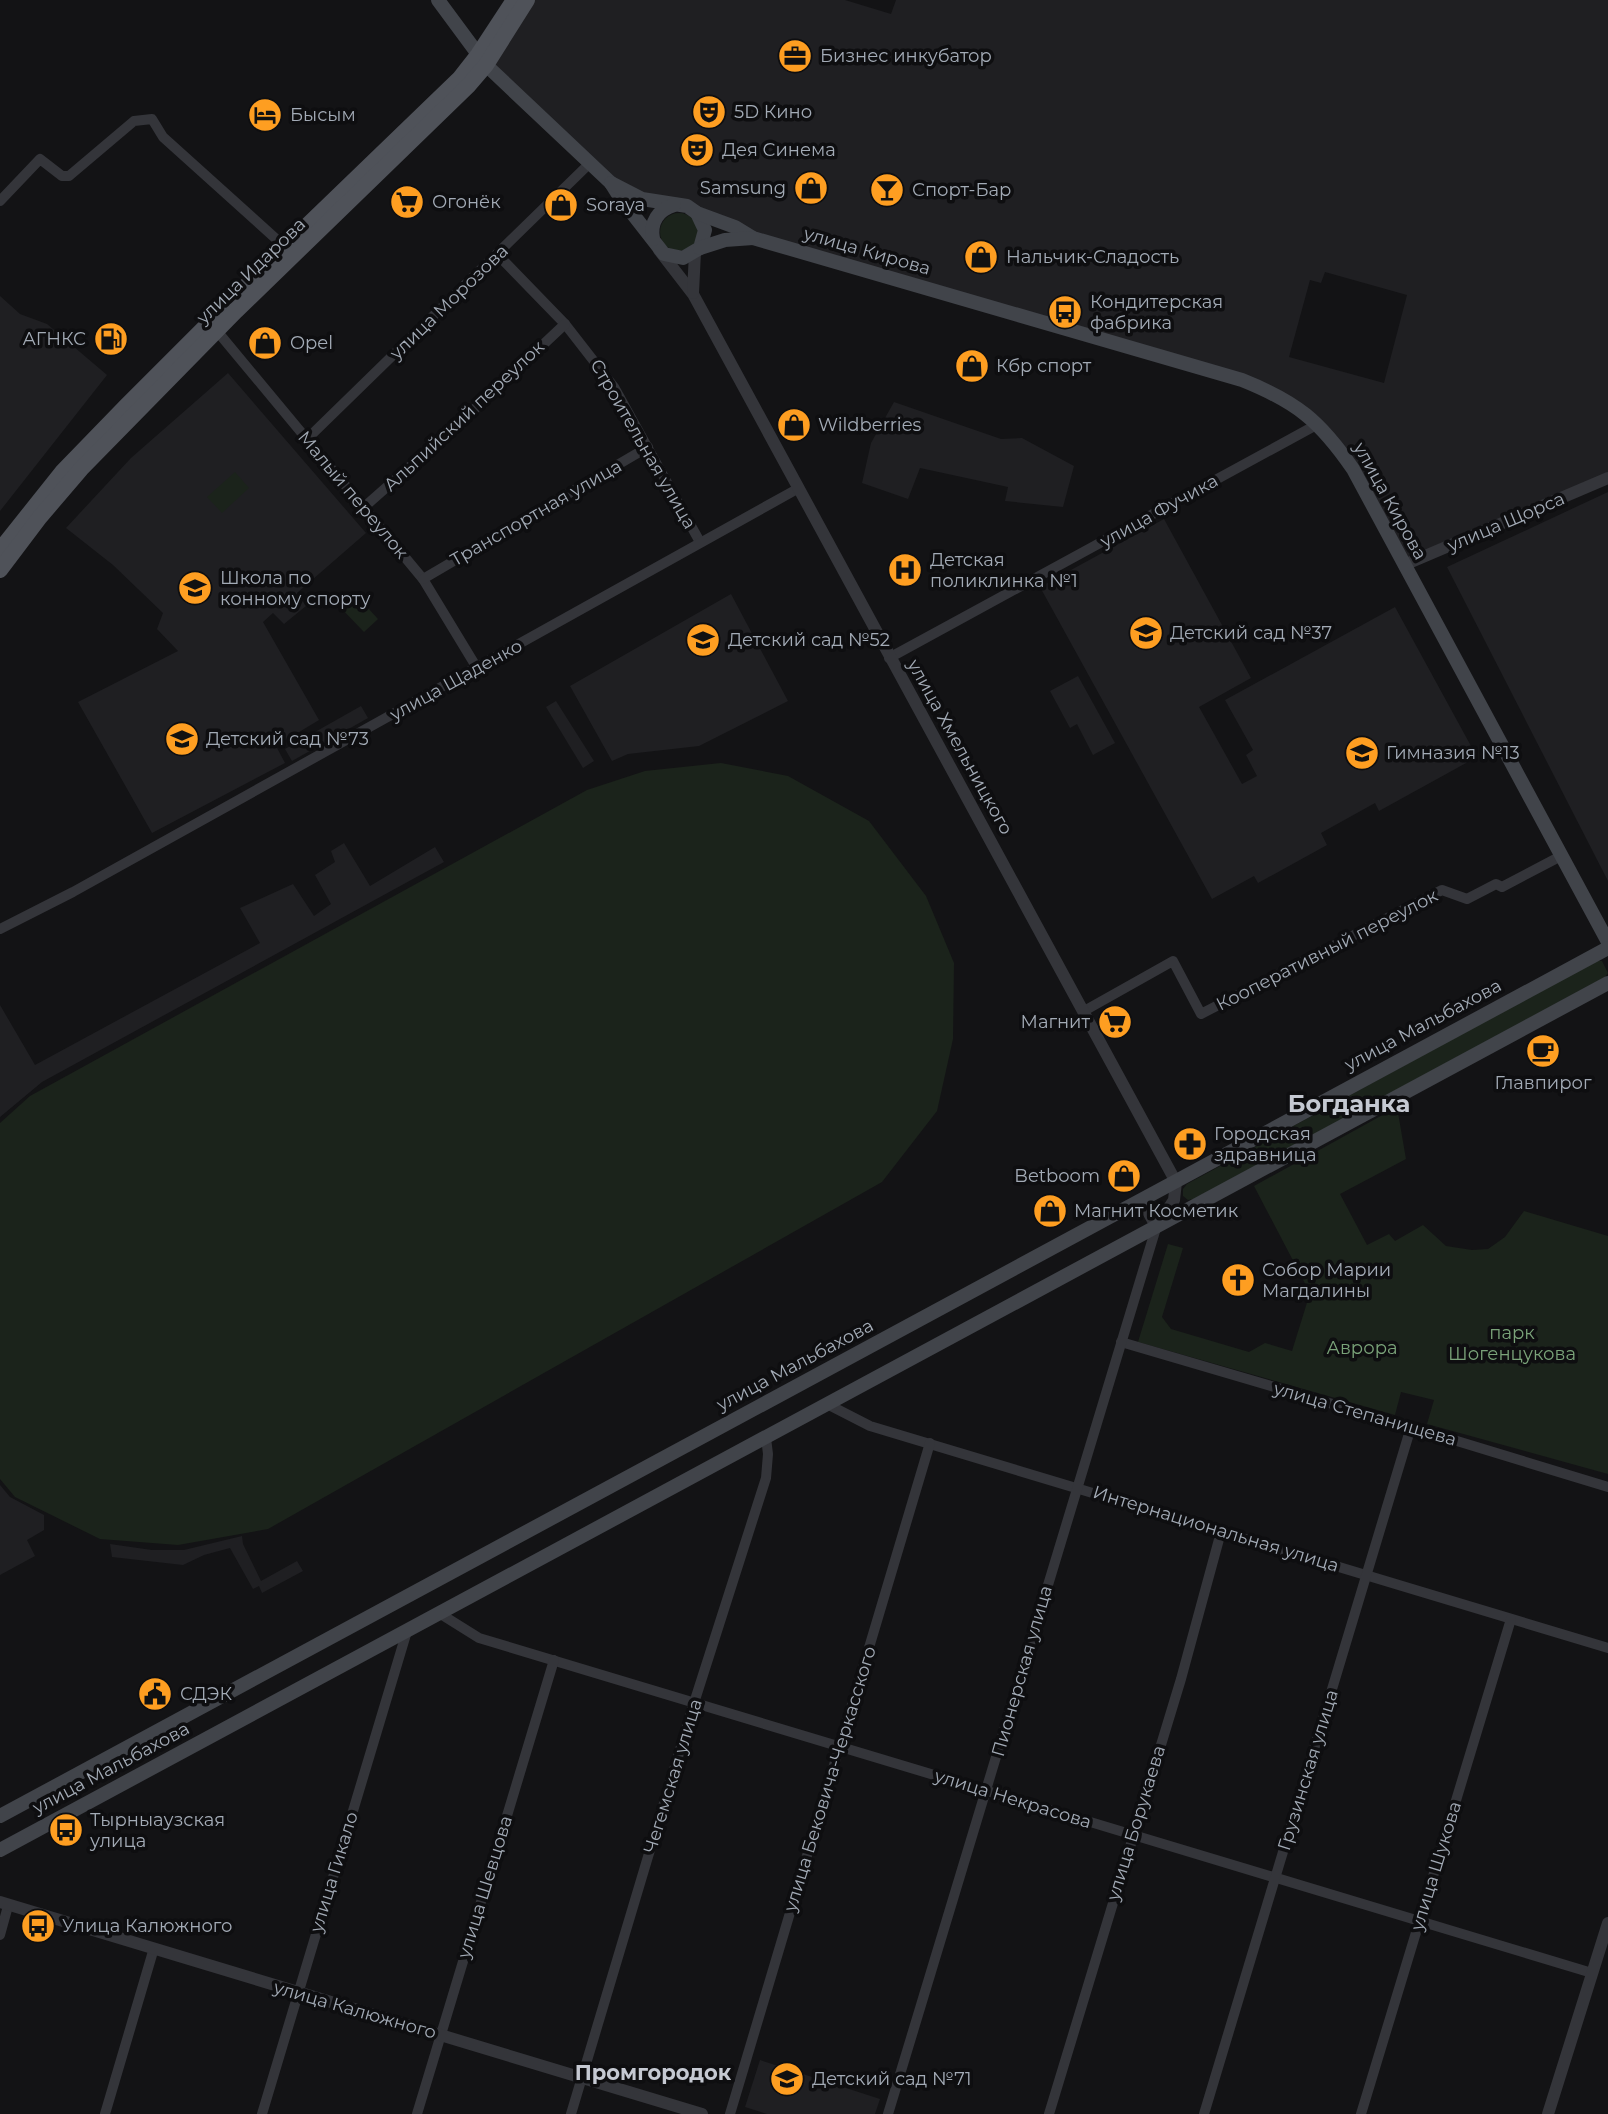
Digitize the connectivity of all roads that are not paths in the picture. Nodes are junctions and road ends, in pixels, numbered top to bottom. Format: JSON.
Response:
{"nodes":[{"id":1,"x":438,"y":0,"type":"edge"},
{"id":2,"x":514,"y":0,"type":"edge"},
{"id":3,"x":527,"y":0,"type":"edge"},
{"id":4,"x":482,"y":60,"type":"junction"},
{"id":5,"x":590,"y":163,"type":"junction"},
{"id":6,"x":611,"y":183,"type":"junction"},
{"id":7,"x":0,"y":201,"type":"edge"},
{"id":8,"x":674,"y":205,"type":"junction"},
{"id":9,"x":697,"y":213,"type":"junction"},
{"id":10,"x":753,"y":238,"type":"junction"},
{"id":11,"x":656,"y":244,"type":"junction"},
{"id":12,"x":285,"y":247,"type":"junction"},
{"id":13,"x":697,"y":250,"type":"junction"},
{"id":14,"x":498,"y":254,"type":"junction"},
{"id":15,"x":693,"y":294,"type":"junction"},
{"id":16,"x":565,"y":324,"type":"junction"},
{"id":17,"x":217,"y":331,"type":"junction"},
{"id":18,"x":1318,"y":424,"type":"junction"},
{"id":19,"x":306,"y":440,"type":"junction"},
{"id":20,"x":648,"y":447,"type":"junction"},
{"id":21,"x":1608,"y":478,"type":"edge"},
{"id":22,"x":799,"y":488,"type":"junction"},
{"id":23,"x":363,"y":508,"type":"junction"},
{"id":24,"x":701,"y":542,"type":"junction"},
{"id":25,"x":0,"y":550,"type":"edge"},
{"id":26,"x":1404,"y":565,"type":"junction"},
{"id":27,"x":0,"y":570,"type":"edge"},
{"id":28,"x":423,"y":579,"type":"junction"},
{"id":29,"x":889,"y":658,"type":"junction"},
{"id":30,"x":477,"y":668,"type":"junction"},
{"id":31,"x":1561,"y":856,"type":"junction"},
{"id":32,"x":0,"y":929,"type":"edge"},
{"id":33,"x":1608,"y":942,"type":"edge"},
{"id":34,"x":1608,"y":948,"type":"edge"},
{"id":35,"x":1608,"y":983,"type":"edge"},
{"id":36,"x":1084,"y":1011,"type":"junction"},
{"id":37,"x":1176,"y":1182,"type":"junction"},
{"id":38,"x":1174,"y":1200,"type":"junction"},
{"id":39,"x":1141,"y":1201,"type":"junction"},
{"id":40,"x":1189,"y":1209,"type":"junction"},
{"id":41,"x":1156,"y":1228,"type":"junction"},
{"id":42,"x":1121,"y":1342,"type":"junction"},
{"id":43,"x":827,"y":1404,"type":"junction"},
{"id":44,"x":1411,"y":1427,"type":"junction"},
{"id":45,"x":766,"y":1438,"type":"junction"},
{"id":46,"x":930,"y":1443,"type":"junction"},
{"id":47,"x":1608,"y":1487,"type":"edge"},
{"id":48,"x":1077,"y":1488,"type":"junction"},
{"id":49,"x":1221,"y":1532,"type":"junction"},
{"id":50,"x":1365,"y":1574,"type":"junction"},
{"id":51,"x":439,"y":1613,"type":"junction"},
{"id":52,"x":1511,"y":1619,"type":"junction"},
{"id":53,"x":407,"y":1631,"type":"junction"},
{"id":54,"x":1608,"y":1648,"type":"edge"},
{"id":55,"x":554,"y":1660,"type":"junction"},
{"id":56,"x":694,"y":1703,"type":"junction"},
{"id":57,"x":840,"y":1745,"type":"junction"},
{"id":58,"x":987,"y":1792,"type":"junction"},
{"id":59,"x":0,"y":1816,"type":"edge"},
{"id":60,"x":1132,"y":1836,"type":"junction"},
{"id":61,"x":0,"y":1850,"type":"edge"},
{"id":62,"x":1275,"y":1879,"type":"junction"},
{"id":63,"x":4,"y":1904,"type":"edge"},
{"id":64,"x":1419,"y":1921,"type":"junction"},
{"id":65,"x":1608,"y":1923,"type":"edge"},
{"id":66,"x":0,"y":1935,"type":"edge"},
{"id":67,"x":154,"y":1948,"type":"junction"},
{"id":68,"x":1592,"y":1973,"type":"junction"},
{"id":69,"x":298,"y":1993,"type":"junction"},
{"id":70,"x":440,"y":2035,"type":"junction"},
{"id":71,"x":581,"y":2078,"type":"junction"},
{"id":72,"x":105,"y":2114,"type":"edge"},
{"id":73,"x":262,"y":2114,"type":"edge"},
{"id":74,"x":417,"y":2114,"type":"edge"},
{"id":75,"x":571,"y":2114,"type":"edge"},
{"id":76,"x":702,"y":2114,"type":"edge"},
{"id":77,"x":730,"y":2114,"type":"edge"},
{"id":78,"x":888,"y":2114,"type":"edge"},
{"id":79,"x":1049,"y":2114,"type":"edge"},
{"id":80,"x":1204,"y":2114,"type":"edge"},
{"id":81,"x":1361,"y":2114,"type":"edge"},
{"id":82,"x":1548,"y":2114,"type":"edge"}],
"edges":[{"from":1,"to":4,"type":"main road"},
{"from":2,"to":4,"type":"main road","name":"улица Идарова"},
{"from":3,"to":4,"type":"main road","name":"улица Идарова"},
{"from":4,"to":5,"type":"main road"},
{"from":4,"to":12,"type":"main road","name":"улица Идарова"},
{"from":4,"to":17,"type":"main road","name":"улица Идарова"},
{"from":5,"to":6,"type":"main road"},
{"from":5,"to":14,"type":"street","name":"улица Морозова"},
{"from":6,"to":8,"type":"main road"},
{"from":6,"to":11,"type":"main road"},
{"from":7,"to":12,"type":"street"},
{"from":8,"to":9,"type":"main road"},
{"from":8,"to":11,"type":"main road"},
{"from":9,"to":10,"type":"main road"},
{"from":9,"to":13,"type":"main road"},
{"from":10,"to":13,"type":"main road"},
{"from":10,"to":18,"type":"main road","name":"улица Кирова"},
{"from":11,"to":13,"type":"main road"},
{"from":11,"to":15,"type":"street","name":"улица Хмельницкого"},
{"from":12,"to":25,"type":"main road","name":"улица Идарова"},
{"from":13,"to":15,"type":"street"},
{"from":14,"to":16,"type":"street","name":"Строительная улица"},
{"from":14,"to":19,"type":"street","name":"улица Морозова"},
{"from":15,"to":22,"type":"street","name":"улица Хмельницкого"},
{"from":16,"to":20,"type":"street","name":"Строительная улица"},
{"from":16,"to":23,"type":"street","name":"Альпийский переулок"},
{"from":17,"to":19,"type":"street","name":"Малый переулок"},
{"from":17,"to":27,"type":"main road","name":"улица Идарова"},
{"from":18,"to":26,"type":"main road","name":"улица Кирова"},
{"from":18,"to":29,"type":"street","name":"улица Фучика"},
{"from":19,"to":23,"type":"street","name":"Малый переулок"},
{"from":20,"to":24,"type":"street","name":"Строительная улица"},
{"from":20,"to":28,"type":"street","name":"Транспортная улица"},
{"from":21,"to":26,"type":"street","name":"улица Щорса"},
{"from":22,"to":24,"type":"street","name":"улица Щаденко"},
{"from":22,"to":29,"type":"street","name":"улица Хмельницкого"},
{"from":23,"to":28,"type":"street","name":"Малый переулок"},
{"from":24,"to":30,"type":"street","name":"улица Щаденко"},
{"from":26,"to":31,"type":"main road","name":"улица Кирова"},
{"from":28,"to":30,"type":"street","name":"Малый переулок"},
{"from":29,"to":36,"type":"street","name":"улица Хмельницкого"},
{"from":30,"to":32,"type":"street","name":"улица Щаденко"},
{"from":31,"to":33,"type":"main road","name":"улица Кирова"},
{"from":31,"to":36,"type":"street","name":"Кооперативный переулок"},
{"from":34,"to":37,"type":"main road","name":"улица Мальбахова"},
{"from":35,"to":40,"type":"main road","name":"улица Мальбахова"},
{"from":36,"to":37,"type":"street","name":"улица Хмельницкого"},
{"from":37,"to":38,"type":"street"},
{"from":37,"to":39,"type":"main road","name":"улица Мальбахова"},
{"from":38,"to":40,"type":"street"},
{"from":38,"to":41,"type":"street"},
{"from":39,"to":41,"type":"street"},
{"from":39,"to":59,"type":"main road","name":"улица Мальбахова"},
{"from":40,"to":41,"type":"main road","name":"улица Мальбахова"},
{"from":41,"to":42,"type":"street","name":"Пионерская улица"},
{"from":41,"to":43,"type":"main road","name":"улица Мальбахова"},
{"from":42,"to":44,"type":"street","name":"улица Степанищева"},
{"from":42,"to":48,"type":"street","name":"Пионерская улица"},
{"from":43,"to":45,"type":"main road","name":"улица Мальбахова"},
{"from":43,"to":46,"type":"street","name":"Интернациональная улица"},
{"from":44,"to":47,"type":"street","name":"улица Степанищева"},
{"from":44,"to":50,"type":"street","name":"Грузинская улица"},
{"from":45,"to":51,"type":"main road","name":"улица Мальбахова"},
{"from":45,"to":56,"type":"street","name":"Чегемская улица"},
{"from":46,"to":48,"type":"street","name":"Интернациональная улица"},
{"from":46,"to":57,"type":"street","name":"улица Бековича-Черкасского"},
{"from":48,"to":49,"type":"street","name":"Интернациональная улица"},
{"from":48,"to":58,"type":"street","name":"Пионерская улица"},
{"from":49,"to":50,"type":"street","name":"Интернациональная улица"},
{"from":49,"to":60,"type":"street","name":"улица Борукаева"},
{"from":50,"to":52,"type":"street","name":"Интернациональная улица"},
{"from":50,"to":62,"type":"street","name":"Грузинская улица"},
{"from":51,"to":53,"type":"main road","name":"улица Мальбахова"},
{"from":51,"to":55,"type":"street","name":"улица Некрасова"},
{"from":52,"to":54,"type":"street","name":"Интернациональная улица"},
{"from":52,"to":64,"type":"street","name":"улица Шукова"},
{"from":53,"to":61,"type":"main road","name":"улица Мальбахова"},
{"from":53,"to":69,"type":"street","name":"улица Гикало"},
{"from":55,"to":56,"type":"street","name":"улица Некрасова"},
{"from":55,"to":70,"type":"street","name":"улица Шевцова"},
{"from":56,"to":57,"type":"street","name":"улица Некрасова"},
{"from":56,"to":71,"type":"street","name":"Чегемская улица"},
{"from":57,"to":58,"type":"street","name":"улица Некрасова"},
{"from":57,"to":77,"type":"street","name":"улица Бековича-Черкасского"},
{"from":58,"to":60,"type":"street","name":"улица Некрасова"},
{"from":58,"to":78,"type":"street","name":"Пионерская улица"},
{"from":60,"to":62,"type":"street","name":"улица Некрасова"},
{"from":60,"to":79,"type":"street","name":"улица Борукаева"},
{"from":62,"to":64,"type":"street","name":"улица Некрасова"},
{"from":62,"to":80,"type":"street","name":"Грузинская улица"},
{"from":63,"to":66,"type":"street"},
{"from":63,"to":67,"type":"street","name":"улица Калюжного"},
{"from":64,"to":68,"type":"street","name":"улица Некрасова"},
{"from":64,"to":81,"type":"street","name":"улица Шукова"},
{"from":65,"to":68,"type":"street"},
{"from":67,"to":69,"type":"street","name":"улица Калюжного"},
{"from":67,"to":72,"type":"street"},
{"from":68,"to":82,"type":"street"},
{"from":69,"to":70,"type":"street","name":"улица Калюжного"},
{"from":69,"to":73,"type":"street","name":"улица Гикало"},
{"from":70,"to":71,"type":"street","name":"улица Калюжного"},
{"from":70,"to":74,"type":"street","name":"улица Шевцова"},
{"from":71,"to":75,"type":"street","name":"Чегемская улица"},
{"from":71,"to":76,"type":"street","name":"улица Калюжного"}]}
